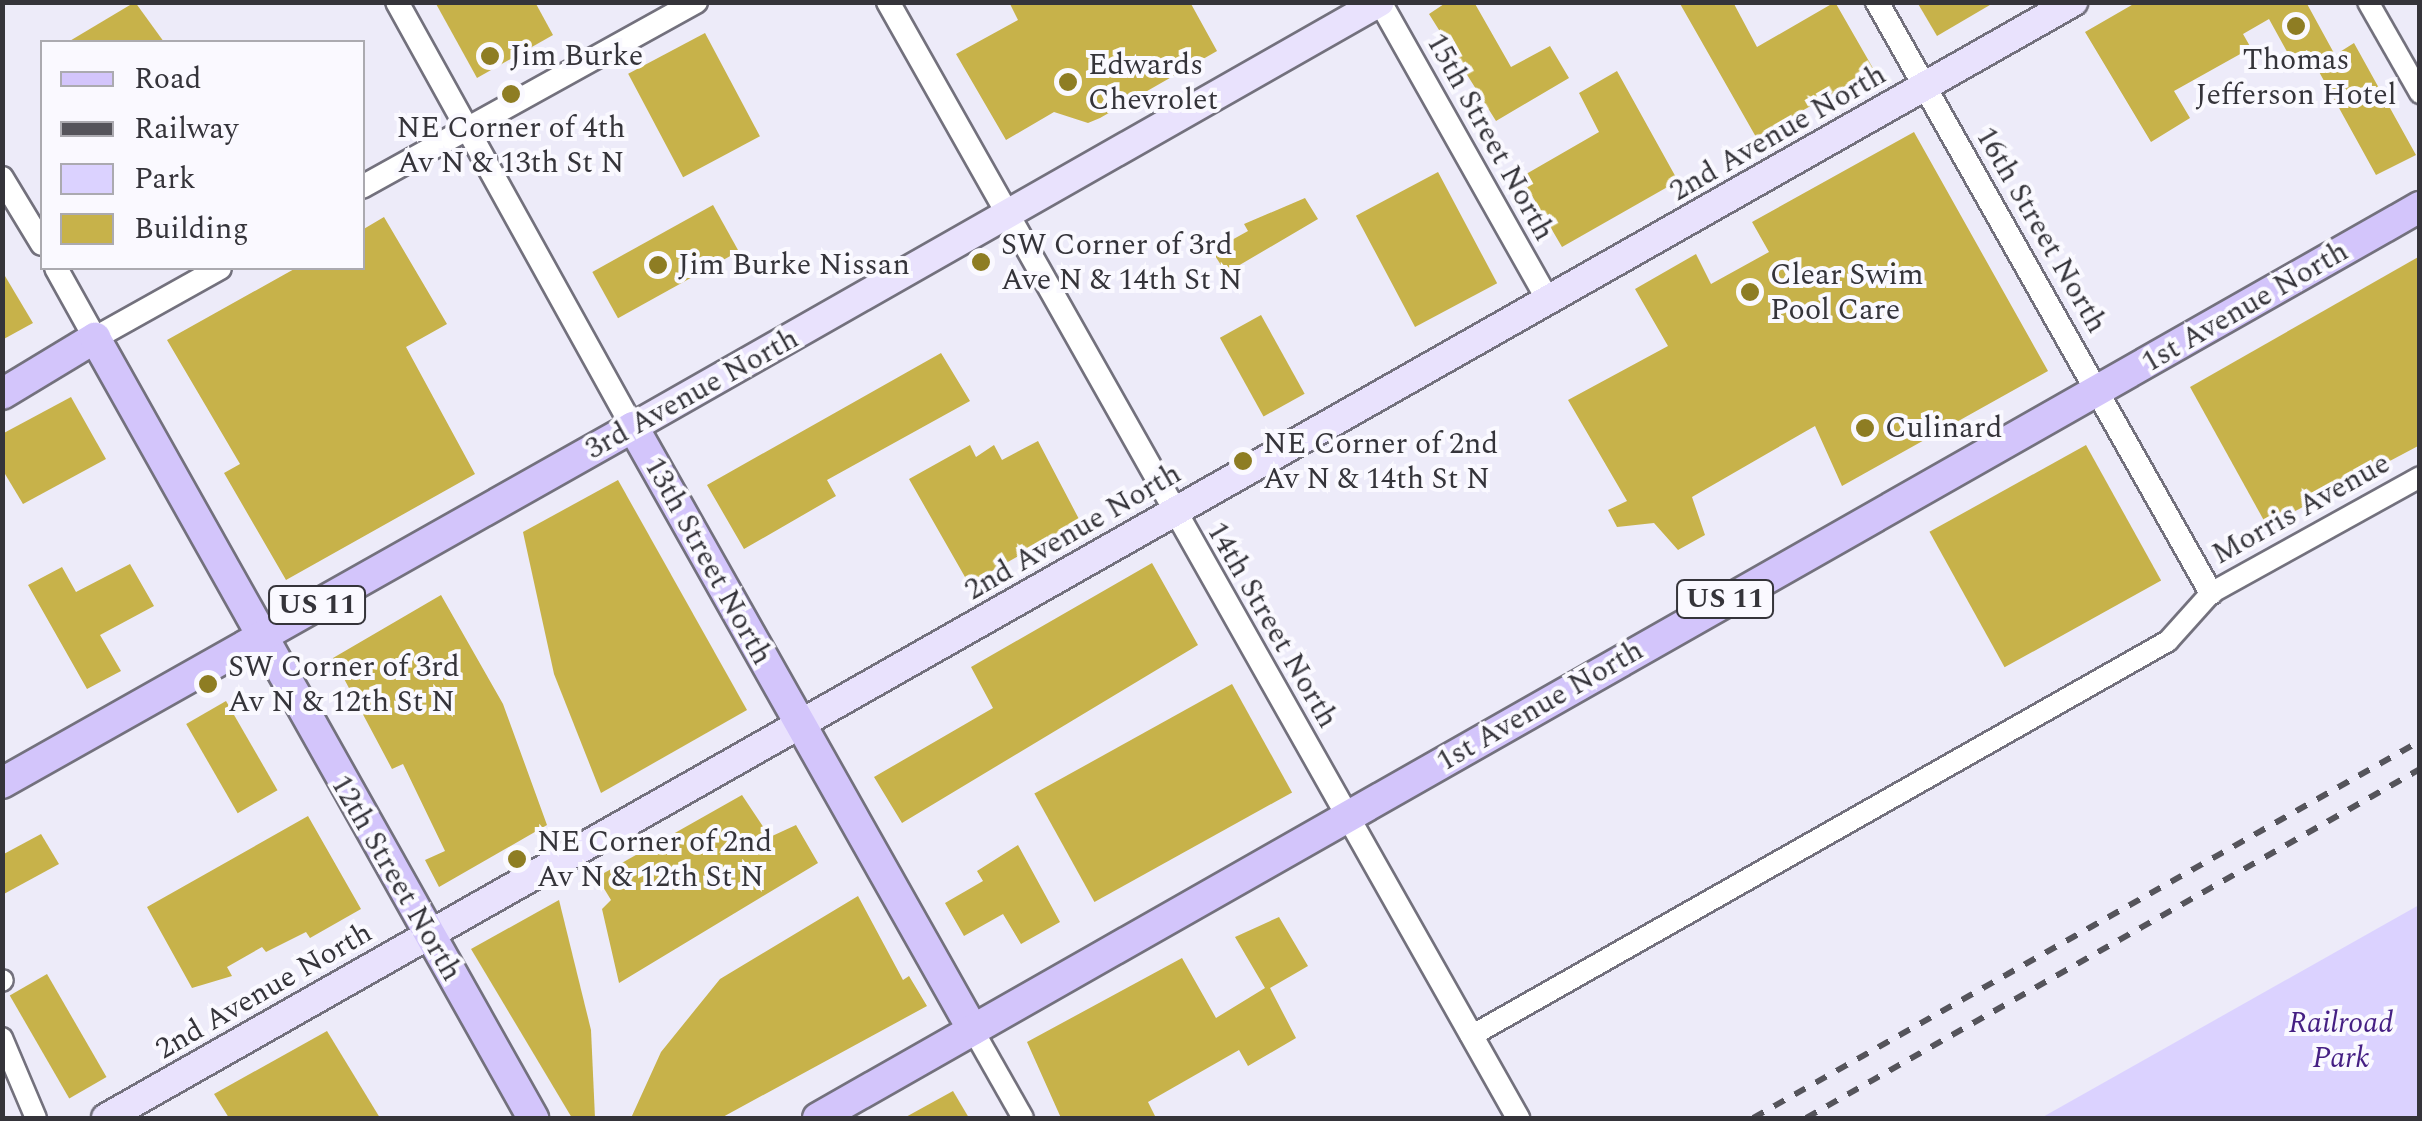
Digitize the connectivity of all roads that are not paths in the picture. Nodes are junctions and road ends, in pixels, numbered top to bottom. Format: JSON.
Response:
{"nodes":[{"id":1,"x":397,"y":2,"type":"edge"},
{"id":2,"x":696,"y":2,"type":"edge"},
{"id":3,"x":888,"y":2,"type":"edge"},
{"id":4,"x":1380,"y":2,"type":"edge"},
{"id":5,"x":1876,"y":2,"type":"edge"},
{"id":6,"x":2073,"y":2,"type":"edge"},
{"id":7,"x":2368,"y":2,"type":"edge"},
{"id":8,"x":1925,"y":86,"type":"junction"},
{"id":9,"x":2420,"y":93,"type":"edge"},
{"id":10,"x":466,"y":130,"type":"junction"},
{"id":11,"x":2,"y":178,"type":"edge"},
{"id":12,"x":365,"y":185,"type":"edge"},
{"id":13,"x":2420,"y":207,"type":"edge"},
{"id":14,"x":1007,"y":216,"type":"junction"},
{"id":15,"x":40,"y":241,"type":"edge"},
{"id":16,"x":57,"y":270,"type":"edge"},
{"id":17,"x":216,"y":270,"type":"edge"},
{"id":18,"x":1548,"y":300,"type":"junction"},
{"id":19,"x":96,"y":338,"type":"junction"},
{"id":20,"x":2098,"y":391,"type":"junction"},
{"id":21,"x":2,"y":394,"type":"edge"},
{"id":22,"x":633,"y":427,"type":"junction"},
{"id":23,"x":2420,"y":477,"type":"edge"},
{"id":24,"x":1173,"y":513,"type":"junction"},
{"id":25,"x":2211,"y":593,"type":"junction"},
{"id":26,"x":258,"y":638,"type":"junction"},
{"id":27,"x":800,"y":724,"type":"junction"},
{"id":28,"x":2,"y":783,"type":"edge"},
{"id":29,"x":1348,"y":818,"type":"junction"},
{"id":30,"x":428,"y":936,"type":"junction"},
{"id":31,"x":973,"y":1030,"type":"junction"},
{"id":32,"x":1471,"y":1036,"type":"junction"},
{"id":33,"x":2,"y":1038,"type":"edge"},
{"id":34,"x":36,"y":1118,"type":"edge"},
{"id":35,"x":106,"y":1118,"type":"edge"},
{"id":36,"x":533,"y":1118,"type":"edge"},
{"id":37,"x":818,"y":1118,"type":"edge"},
{"id":38,"x":1023,"y":1118,"type":"edge"},
{"id":39,"x":1518,"y":1118,"type":"edge"}],
"edges":[{"from":1,"to":10,"type":"street","name":"13th Street North"},
{"from":2,"to":10,"type":"street"},
{"from":3,"to":14,"type":"street","name":"14th Street North"},
{"from":4,"to":14,"type":"main road","name":"3rd Avenue North"},
{"from":4,"to":18,"type":"street","name":"15th Street North"},
{"from":5,"to":8,"type":"street","name":"16th Street North"},
{"from":6,"to":8,"type":"main road","name":"2nd Avenue North"},
{"from":7,"to":9,"type":"street"},
{"from":8,"to":18,"type":"main road","name":"2nd Avenue North"},
{"from":8,"to":20,"type":"street","name":"16th Street North"},
{"from":10,"to":12,"type":"street"},
{"from":10,"to":22,"type":"street","name":"13th Street North"},
{"from":11,"to":15,"type":"street"},
{"from":13,"to":20,"type":"main road","name":"1st Avenue North","number":"US 11"},
{"from":14,"to":22,"type":"main road","name":"3rd Avenue North"},
{"from":14,"to":24,"type":"street","name":"14th Street North"},
{"from":16,"to":19,"type":"street"},
{"from":17,"to":19,"type":"street"},
{"from":18,"to":24,"type":"main road","name":"2nd Avenue North"},
{"from":19,"to":21,"type":"main road"},
{"from":19,"to":26,"type":"main road","name":"12th Street North"},
{"from":20,"to":25,"type":"street","name":"16th Street North"},
{"from":20,"to":29,"type":"main road","name":"1st Avenue North","number":"US 11"},
{"from":22,"to":26,"type":"main road","name":"3rd Avenue North","number":"US 11"},
{"from":22,"to":27,"type":"main road","name":"13th Street North"},
{"from":23,"to":25,"type":"street","name":"Morris Avenue"},
{"from":24,"to":27,"type":"main road","name":"2nd Avenue North"},
{"from":24,"to":29,"type":"street","name":"14th Street North"},
{"from":25,"to":32,"type":"street","name":"Morris Avenue"},
{"from":26,"to":28,"type":"main road","name":"3rd Avenue North","number":"US 11"},
{"from":26,"to":30,"type":"main road","name":"12th Street North"},
{"from":27,"to":30,"type":"main road","name":"2nd Avenue North"},
{"from":27,"to":31,"type":"main road","name":"13th Street North"},
{"from":29,"to":31,"type":"main road","name":"1st Avenue North","number":"US 11"},
{"from":29,"to":32,"type":"street","name":"14th Street North"},
{"from":30,"to":35,"type":"main road","name":"2nd Avenue North"},
{"from":30,"to":36,"type":"main road","name":"12th Street North"},
{"from":31,"to":37,"type":"main road","name":"1st Avenue North","number":"US 11"},
{"from":31,"to":38,"type":"street","name":"13th Street North"},
{"from":32,"to":39,"type":"street","name":"14th Street North"},
{"from":33,"to":34,"type":"street"}]}
